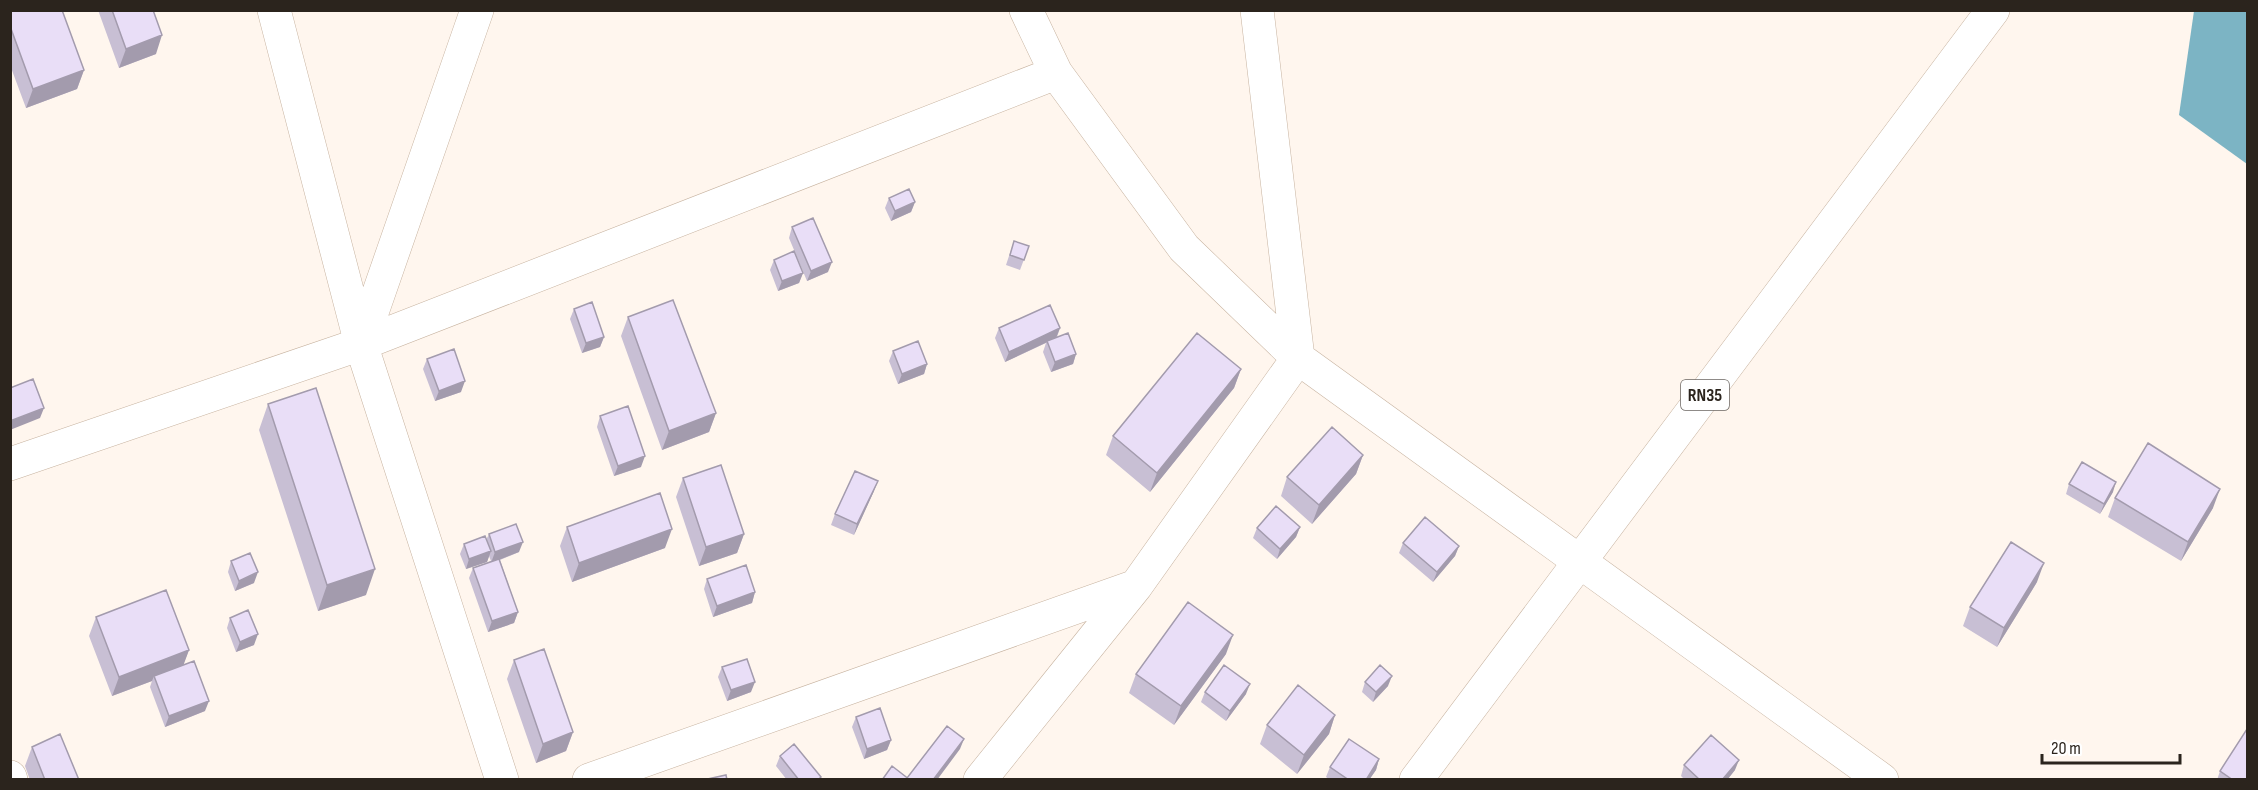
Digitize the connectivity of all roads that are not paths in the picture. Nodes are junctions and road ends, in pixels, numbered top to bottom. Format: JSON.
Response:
{"nodes":[{"id":1,"x":274,"y":10,"type":"edge"},
{"id":2,"x":477,"y":10,"type":"edge"},
{"id":3,"x":1026,"y":10,"type":"edge"},
{"id":4,"x":1257,"y":10,"type":"edge"},
{"id":5,"x":1993,"y":10,"type":"edge"},
{"id":6,"x":1056,"y":73,"type":"junction"},
{"id":7,"x":361,"y":344,"type":"junction"},
{"id":8,"x":1298,"y":358,"type":"junction"},
{"id":9,"x":10,"y":464,"type":"edge"},
{"id":10,"x":1580,"y":562,"type":"junction"},
{"id":11,"x":1136,"y":585,"type":"junction"},
{"id":12,"x":502,"y":780,"type":"edge"},
{"id":13,"x":589,"y":780,"type":"edge"},
{"id":14,"x":980,"y":780,"type":"edge"},
{"id":15,"x":1416,"y":780,"type":"edge"},
{"id":16,"x":1882,"y":780,"type":"edge"}],
"edges":[{"from":1,"to":7,"type":"street"},
{"from":2,"to":7,"type":"street"},
{"from":3,"to":6,"type":"street"},
{"from":4,"to":8,"type":"street"},
{"from":5,"to":10,"type":"street","number":"RN35"},
{"from":6,"to":7,"type":"street"},
{"from":6,"to":8,"type":"street"},
{"from":7,"to":9,"type":"street"},
{"from":7,"to":12,"type":"street"},
{"from":8,"to":10,"type":"street"},
{"from":8,"to":11,"type":"street"},
{"from":10,"to":15,"type":"street","number":"RN35"},
{"from":10,"to":16,"type":"street"},
{"from":11,"to":13,"type":"street"},
{"from":11,"to":14,"type":"street"}]}
